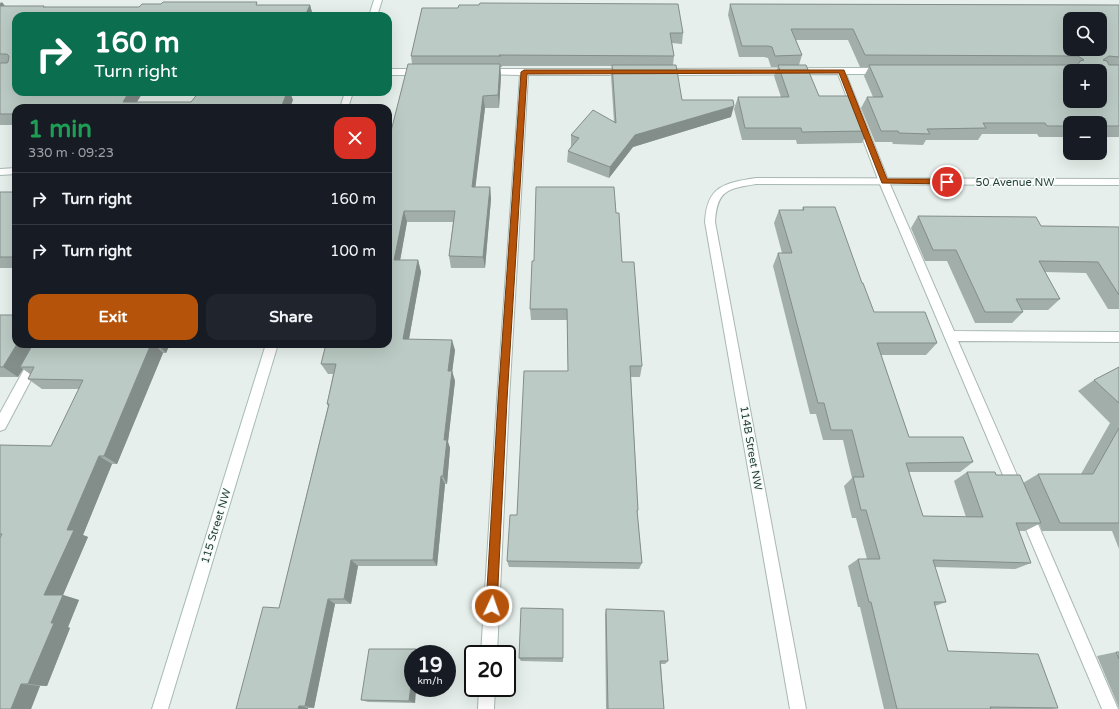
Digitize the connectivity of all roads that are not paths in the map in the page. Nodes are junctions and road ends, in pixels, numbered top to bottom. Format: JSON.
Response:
{"nodes":[{"id":1,"x":378,"y":0,"type":"edge"},
{"id":2,"x":374,"y":12,"type":"edge"},
{"id":3,"x":841,"y":71,"type":"junction"},
{"id":4,"x":889,"y":71,"type":"edge"},
{"id":5,"x":392,"y":72,"type":"edge"},
{"id":6,"x":433,"y":72,"type":"edge"},
{"id":7,"x":479,"y":72,"type":"edge"},
{"id":8,"x":524,"y":72,"type":"junction"},
{"id":9,"x":635,"y":72,"type":"edge"},
{"id":10,"x":651,"y":72,"type":"edge"},
{"id":11,"x":12,"y":171,"type":"edge"},
{"id":12,"x":0,"y":172,"type":"edge"},
{"id":13,"x":884,"y":182,"type":"junction"},
{"id":14,"x":1119,"y":182,"type":"edge"},
{"id":15,"x":721,"y":190,"type":"joint"},
{"id":16,"x":951,"y":336,"type":"junction"},
{"id":17,"x":1119,"y":337,"type":"edge"},
{"id":18,"x":42,"y":348,"type":"edge"},
{"id":19,"x":271,"y":348,"type":"edge"},
{"id":20,"x":0,"y":425,"type":"edge"},
{"id":21,"x":489,"y":645,"type":"edge"},
{"id":22,"x":487,"y":697,"type":"edge"},
{"id":23,"x":160,"y":709,"type":"edge"},
{"id":24,"x":486,"y":709,"type":"edge"},
{"id":25,"x":798,"y":709,"type":"edge"},
{"id":26,"x":1110,"y":709,"type":"edge"}],
"edges":[{"from":1,"to":2,"type":"street"},
{"from":3,"to":4,"type":"street"},
{"from":3,"to":10,"type":"street"},
{"from":3,"to":13,"type":"street"},
{"from":5,"to":6,"type":"street"},
{"from":7,"to":8,"type":"street"},
{"from":8,"to":9,"type":"street"},
{"from":8,"to":21,"type":"street"},
{"from":11,"to":12,"type":"street"},
{"from":13,"to":14,"type":"street","name":"50 Avenue NW"},
{"from":13,"to":15,"type":"street","name":"50 Avenue NW"},
{"from":13,"to":16,"type":"street"},
{"from":15,"to":25,"type":"street","name":"114B Street NW"},
{"from":16,"to":17,"type":"street"},
{"from":16,"to":26,"type":"street"},
{"from":18,"to":20,"type":"street"},
{"from":19,"to":23,"type":"street","name":"115 Street NW"},
{"from":22,"to":24,"type":"street"}]}
